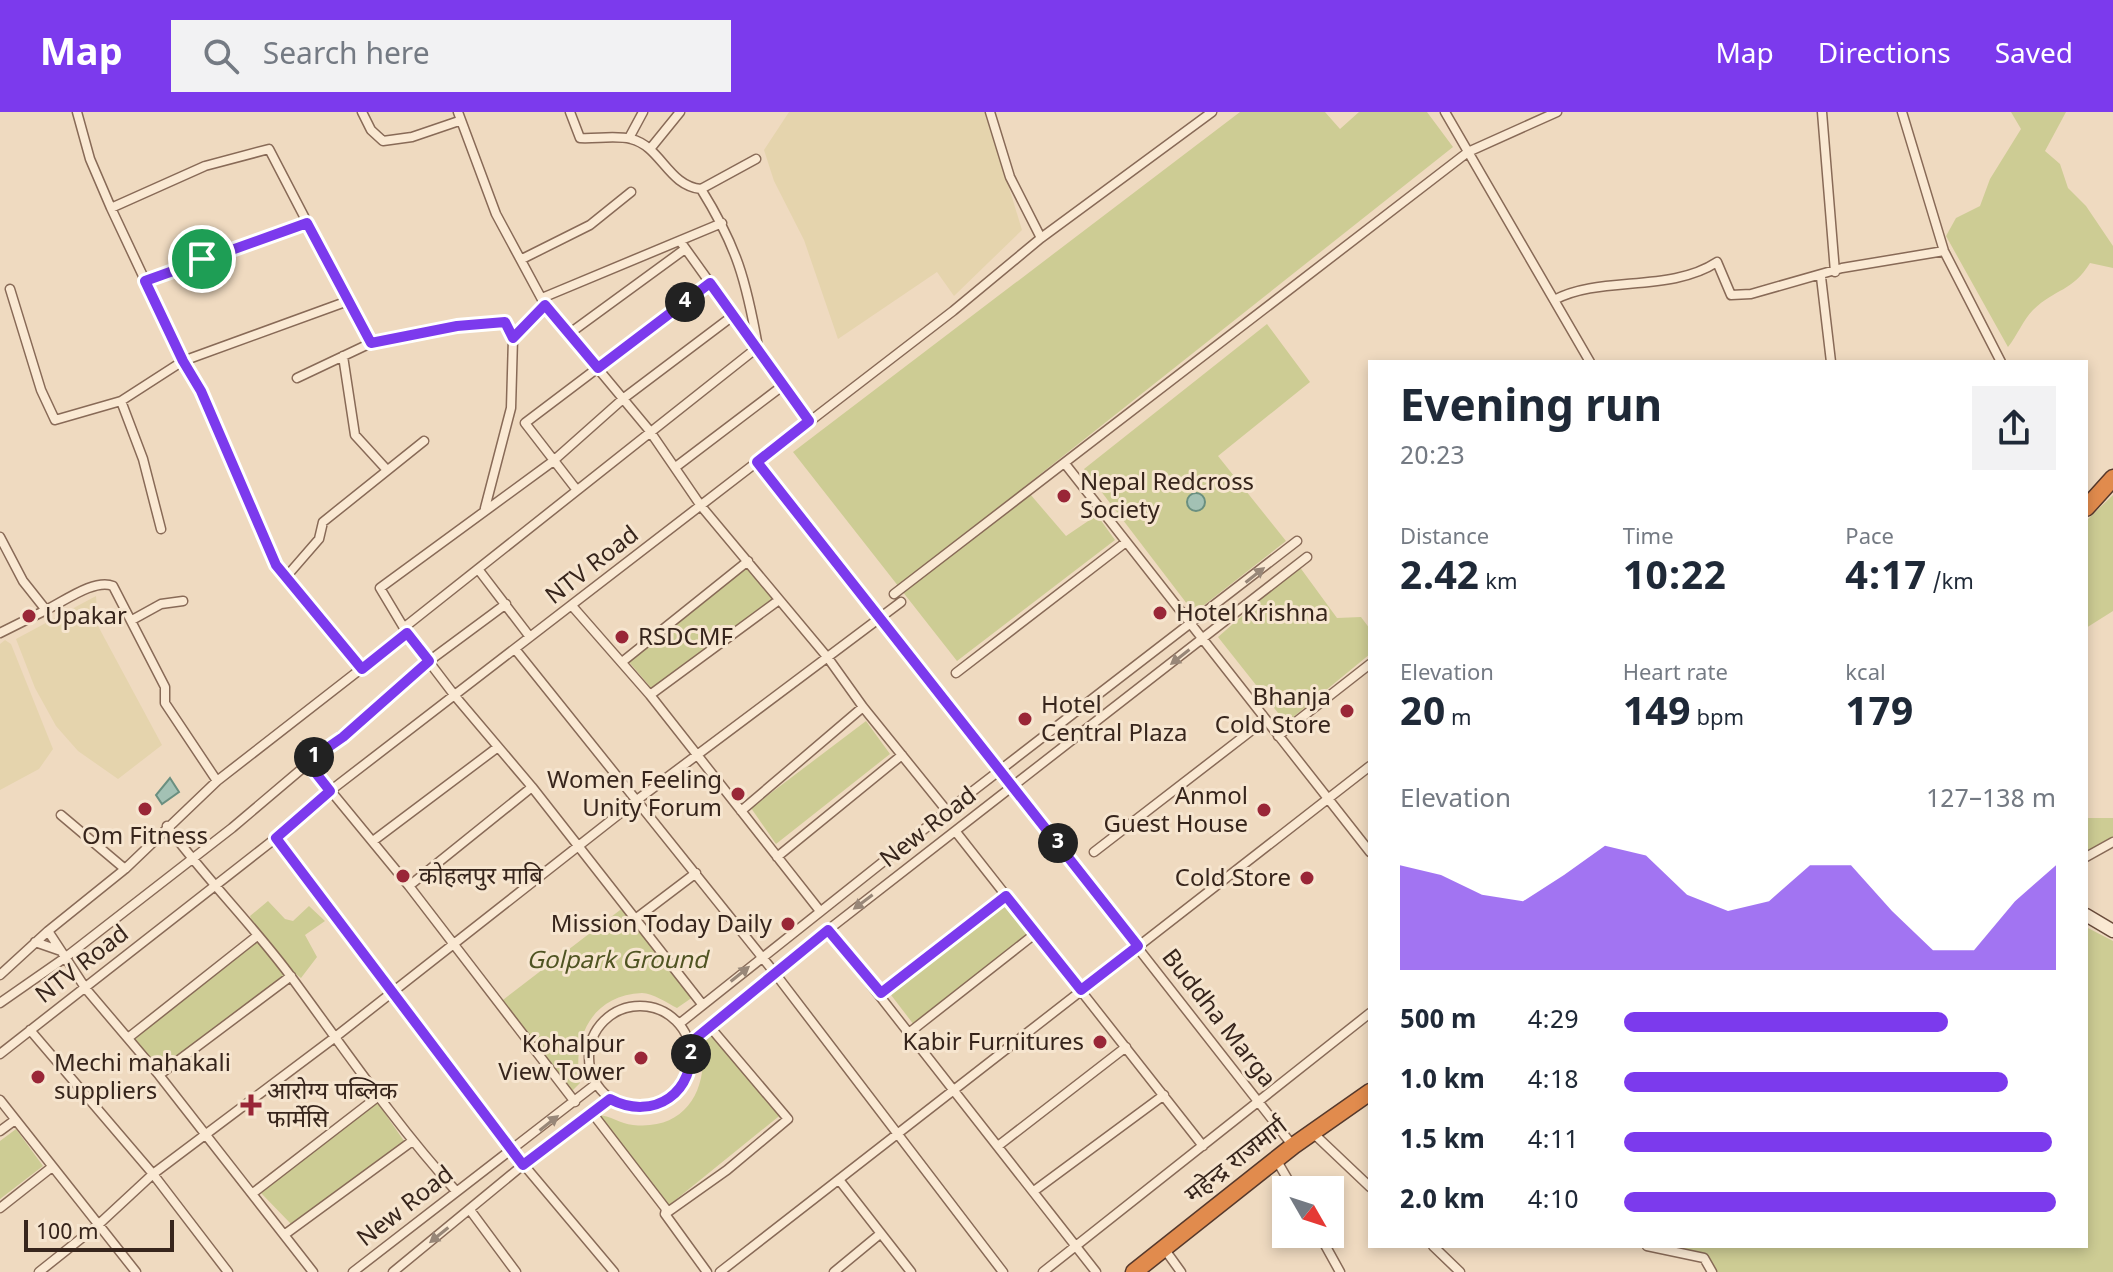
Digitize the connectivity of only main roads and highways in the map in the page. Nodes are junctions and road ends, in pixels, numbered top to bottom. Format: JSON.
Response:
{"nodes":[{"id":1,"x":2113,"y":478,"type":"edge"},
{"id":2,"x":2088,"y":506,"type":"edge"},
{"id":3,"x":1368,"y":1093,"type":"edge"},
{"id":4,"x":1134,"y":1272,"type":"edge"}],
"edges":[{"from":1,"to":2,"type":"highway"},
{"from":3,"to":4,"type":"highway","name":"महेन्द्र राजमार्ग"}]}
